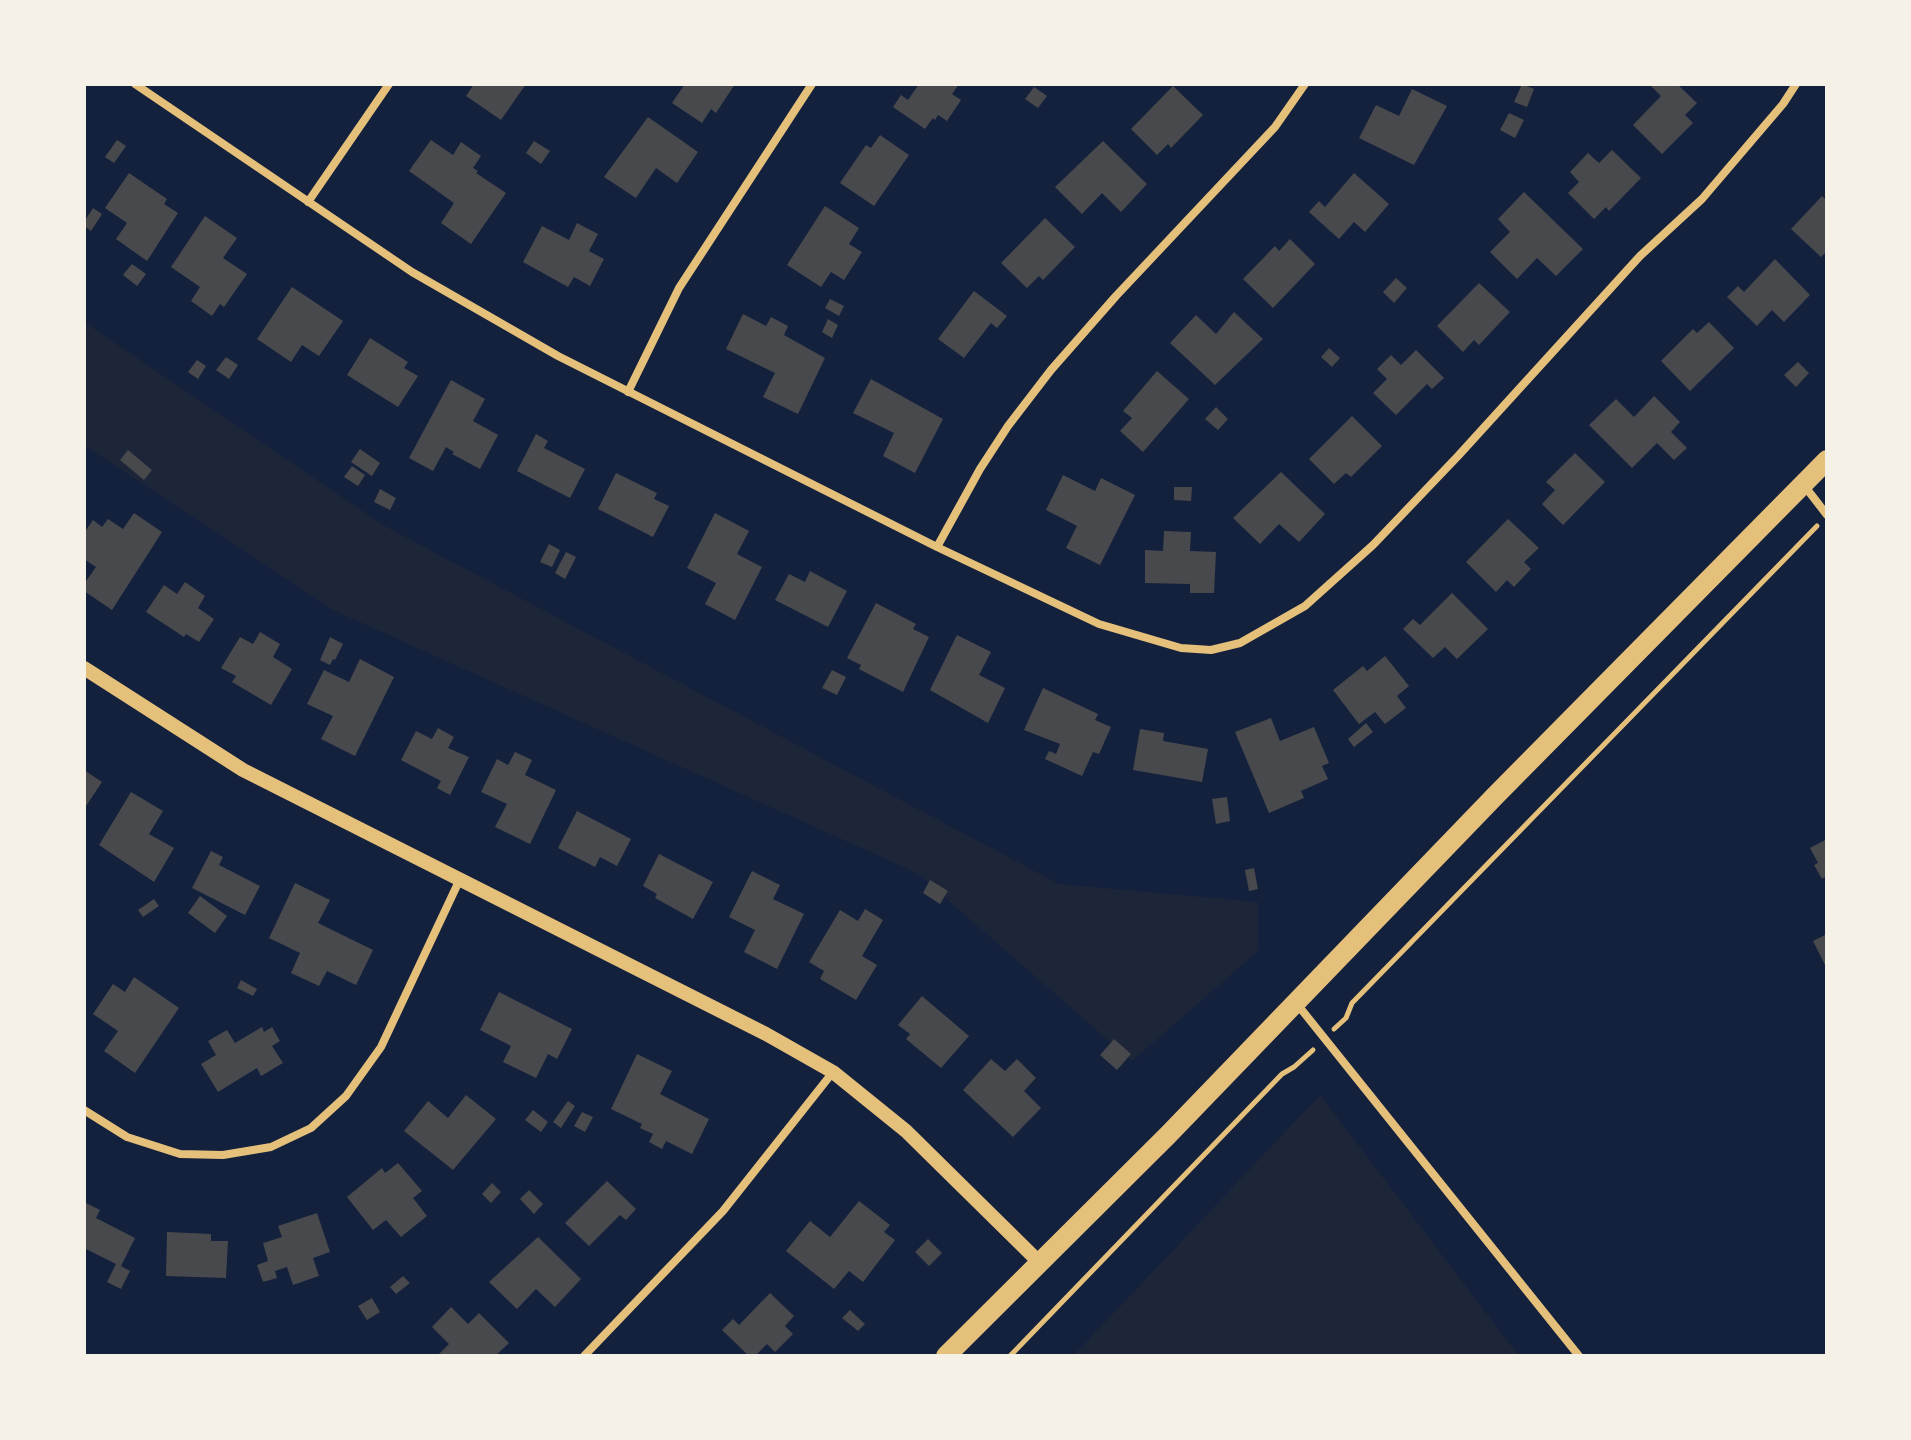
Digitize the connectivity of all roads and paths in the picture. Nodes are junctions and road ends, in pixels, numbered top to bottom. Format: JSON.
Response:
{"nodes":[{"id":1,"x":135,"y":84,"type":"edge"},
{"id":2,"x":389,"y":84,"type":"edge"},
{"id":3,"x":812,"y":84,"type":"edge"},
{"id":4,"x":1305,"y":84,"type":"edge"},
{"id":5,"x":1796,"y":84,"type":"edge"},
{"id":6,"x":308,"y":202,"type":"junction"},
{"id":7,"x":628,"y":392,"type":"junction"},
{"id":8,"x":1827,"y":460,"type":"edge"},
{"id":9,"x":1803,"y":484,"type":"junction"},
{"id":10,"x":1827,"y":515,"type":"edge"},
{"id":11,"x":937,"y":547,"type":"junction"},
{"id":12,"x":84,"y":668,"type":"edge"},
{"id":13,"x":460,"y":879,"type":"junction"},
{"id":14,"x":1296,"y":1003,"type":"junction"},
{"id":15,"x":1324,"y":1039,"type":"junction"},
{"id":16,"x":833,"y":1072,"type":"junction"},
{"id":17,"x":84,"y":1110,"type":"edge"},
{"id":18,"x":1040,"y":1263,"type":"junction"},
{"id":19,"x":584,"y":1356,"type":"edge"},
{"id":20,"x":946,"y":1356,"type":"edge"},
{"id":21,"x":1010,"y":1356,"type":"edge"},
{"id":22,"x":1579,"y":1356,"type":"edge"}],
"edges":[{"from":1,"to":6,"type":"street"},
{"from":2,"to":6,"type":"street"},
{"from":3,"to":7,"type":"street"},
{"from":4,"to":11,"type":"street"},
{"from":5,"to":11,"type":"street"},
{"from":6,"to":7,"type":"street"},
{"from":7,"to":11,"type":"street"},
{"from":8,"to":9,"type":"main road"},
{"from":9,"to":10,"type":"street"},
{"from":9,"to":14,"type":"main road"},
{"from":10,"to":15,"type":"path"},
{"from":12,"to":13,"type":"street"},
{"from":13,"to":16,"type":"street"},
{"from":13,"to":17,"type":"street"},
{"from":14,"to":15,"type":"street"},
{"from":14,"to":18,"type":"main road"},
{"from":15,"to":21,"type":"path"},
{"from":15,"to":22,"type":"street"},
{"from":16,"to":18,"type":"street"},
{"from":16,"to":19,"type":"street"},
{"from":18,"to":20,"type":"main road"}]}
